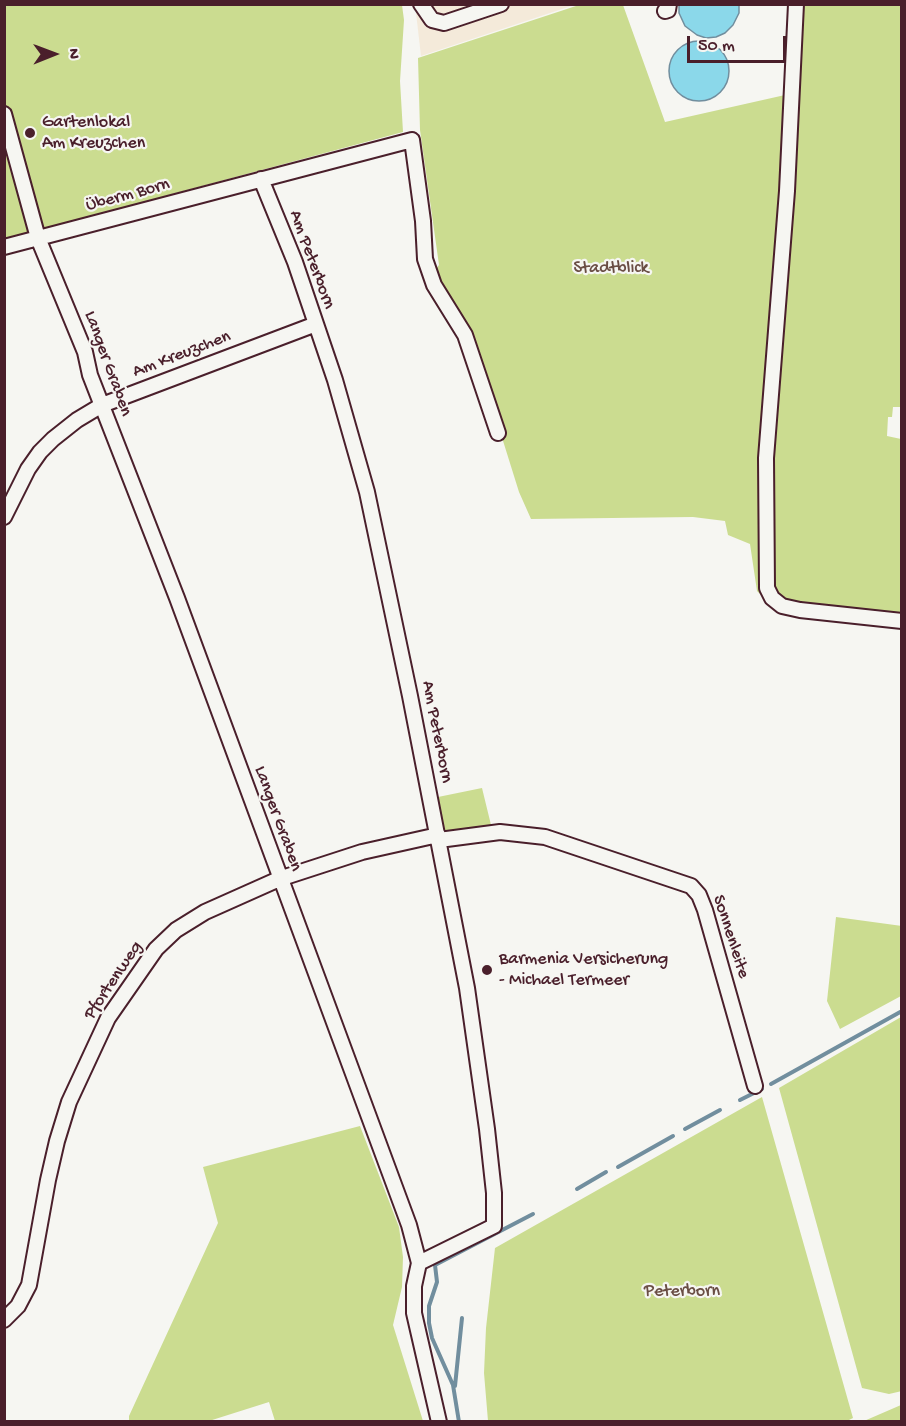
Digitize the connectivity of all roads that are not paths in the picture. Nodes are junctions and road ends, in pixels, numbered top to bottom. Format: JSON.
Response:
{"nodes":[{"id":1,"x":421,"y":4,"type":"edge"},
{"id":2,"x":501,"y":4,"type":"edge"},
{"id":3,"x":796,"y":4,"type":"edge"},
{"id":4,"x":4,"y":114,"type":"edge"},
{"id":5,"x":261,"y":179,"type":"junction"},
{"id":6,"x":38,"y":238,"type":"junction"},
{"id":7,"x":4,"y":247,"type":"edge"},
{"id":8,"x":316,"y":324,"type":"junction"},
{"id":9,"x":102,"y":405,"type":"junction"},
{"id":10,"x":498,"y":433,"type":"dead end"},
{"id":11,"x":4,"y":517,"type":"edge"},
{"id":12,"x":902,"y":621,"type":"edge"},
{"id":13,"x":439,"y":838,"type":"junction"},
{"id":14,"x":574,"y":846,"type":"joint"},
{"id":15,"x":279,"y":879,"type":"junction"},
{"id":16,"x":755,"y":1086,"type":"dead end"},
{"id":17,"x":420,"y":1263,"type":"junction"},
{"id":18,"x":4,"y":1320,"type":"edge"},
{"id":19,"x":439,"y":1422,"type":"edge"}],
"edges":[{"from":1,"to":2,"type":"street"},
{"from":3,"to":12,"type":"street"},
{"from":4,"to":6,"type":"street","name":"Langer Graben"},
{"from":5,"to":6,"type":"street","name":"Überm Born"},
{"from":5,"to":8,"type":"street","name":"Am Peterborn"},
{"from":5,"to":10,"type":"street","name":"Überm Born"},
{"from":6,"to":7,"type":"street","name":"Überm Born"},
{"from":6,"to":9,"type":"street","name":"Langer Graben"},
{"from":8,"to":9,"type":"street","name":"Am Kreuzchen"},
{"from":8,"to":13,"type":"street","name":"Am Peterborn"},
{"from":9,"to":11,"type":"street","name":"Am Kreuzchen"},
{"from":9,"to":15,"type":"street","name":"Langer Graben"},
{"from":13,"to":14,"type":"street","name":"Pfortenweg"},
{"from":13,"to":15,"type":"street","name":"Pfortenweg"},
{"from":13,"to":17,"type":"street","name":"Am Peterborn"},
{"from":14,"to":16,"type":"street","name":"Sonnenleite"},
{"from":15,"to":17,"type":"street","name":"Langer Graben"},
{"from":15,"to":18,"type":"street","name":"Pfortenweg"},
{"from":17,"to":19,"type":"street","name":"Langer Graben"}]}
